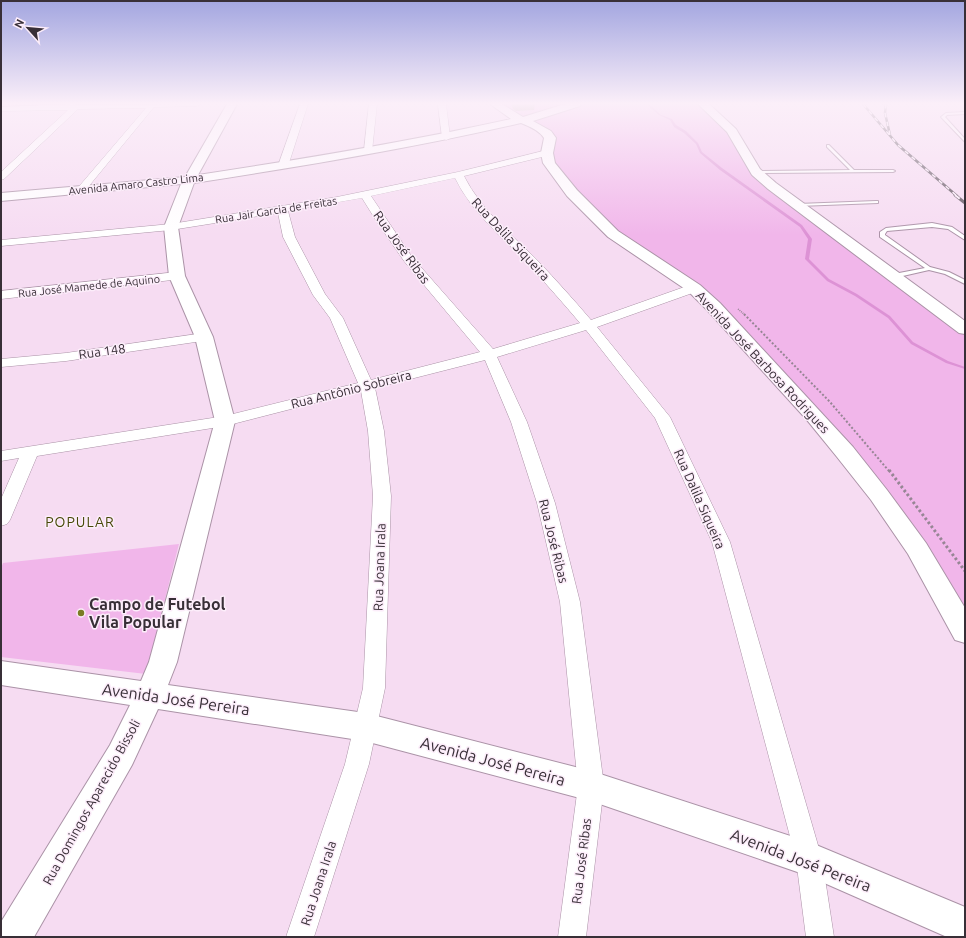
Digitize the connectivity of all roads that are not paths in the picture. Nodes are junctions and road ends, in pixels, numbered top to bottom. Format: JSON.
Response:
{"nodes":[{"id":1,"x":33,"y":148,"type":"edge"},
{"id":2,"x":116,"y":148,"type":"edge"},
{"id":3,"x":207,"y":148,"type":"edge"},
{"id":4,"x":289,"y":148,"type":"edge"},
{"id":5,"x":368,"y":148,"type":"edge"},
{"id":6,"x":386,"y":148,"type":"edge"},
{"id":7,"x":549,"y":148,"type":"edge"},
{"id":8,"x":741,"y":148,"type":"edge"},
{"id":9,"x":830,"y":148,"type":"edge"},
{"id":10,"x":368,"y":151,"type":"junction"},
{"id":11,"x":547,"y":153,"type":"junction"},
{"id":12,"x":283,"y":166,"type":"junction"},
{"id":13,"x":853,"y":171,"type":"junction"},
{"id":14,"x":893,"y":171,"type":"dead end"},
{"id":15,"x":756,"y":172,"type":"junction"},
{"id":16,"x":458,"y":175,"type":"junction"},
{"id":17,"x":1,"y":177,"type":"edge"},
{"id":18,"x":189,"y":180,"type":"junction"},
{"id":19,"x":81,"y":190,"type":"junction"},
{"id":20,"x":365,"y":194,"type":"junction"},
{"id":21,"x":1,"y":197,"type":"edge"},
{"id":22,"x":876,"y":202,"type":"dead end"},
{"id":23,"x":798,"y":205,"type":"junction"},
{"id":24,"x":282,"y":208,"type":"junction"},
{"id":25,"x":170,"y":227,"type":"junction"},
{"id":26,"x":965,"y":238,"type":"edge"},
{"id":27,"x":1,"y":243,"type":"edge"},
{"id":28,"x":928,"y":268,"type":"junction"},
{"id":29,"x":177,"y":276,"type":"junction"},
{"id":30,"x":894,"y":276,"type":"junction"},
{"id":31,"x":965,"y":282,"type":"edge"},
{"id":32,"x":694,"y":288,"type":"junction"},
{"id":33,"x":1,"y":295,"type":"edge"},
{"id":34,"x":589,"y":325,"type":"junction"},
{"id":35,"x":965,"y":328,"type":"edge"},
{"id":36,"x":204,"y":336,"type":"junction"},
{"id":37,"x":489,"y":354,"type":"junction"},
{"id":38,"x":1,"y":363,"type":"edge"},
{"id":39,"x":367,"y":386,"type":"junction"},
{"id":40,"x":225,"y":421,"type":"junction"},
{"id":41,"x":30,"y":452,"type":"junction"},
{"id":42,"x":1,"y":456,"type":"edge"},
{"id":43,"x":1,"y":520,"type":"edge"},
{"id":44,"x":965,"y":632,"type":"edge"},
{"id":45,"x":1,"y":673,"type":"edge"},
{"id":46,"x":150,"y":695,"type":"junction"},
{"id":47,"x":365,"y":727,"type":"junction"},
{"id":48,"x":591,"y":786,"type":"junction"},
{"id":49,"x":809,"y":859,"type":"junction"},
{"id":50,"x":965,"y":926,"type":"edge"},
{"id":51,"x":11,"y":929,"type":"edge"},
{"id":52,"x":300,"y":937,"type":"edge"},
{"id":53,"x":572,"y":937,"type":"edge"},
{"id":54,"x":820,"y":937,"type":"edge"}],
"edges":[{"from":1,"to":17,"type":"street"},
{"from":2,"to":19,"type":"street"},
{"from":3,"to":18,"type":"street"},
{"from":4,"to":12,"type":"street"},
{"from":5,"to":10,"type":"street"},
{"from":6,"to":10,"type":"street","name":"Avenida Amaro Castro Lima"},
{"from":7,"to":11,"type":"street","name":"Avenida José Barbosa Rodrigues"},
{"from":8,"to":15,"type":"street"},
{"from":9,"to":13,"type":"lane"},
{"from":10,"to":12,"type":"street","name":"Avenida Amaro Castro Lima"},
{"from":11,"to":16,"type":"street","name":"Rua Jair Garcia de Freitas"},
{"from":11,"to":32,"type":"street","name":"Avenida José Barbosa Rodrigues"},
{"from":12,"to":18,"type":"street","name":"Avenida Amaro Castro Lima"},
{"from":13,"to":14,"type":"lane"},
{"from":13,"to":15,"type":"lane"},
{"from":15,"to":23,"type":"street"},
{"from":16,"to":20,"type":"street","name":"Rua Jair Garcia de Freitas"},
{"from":16,"to":34,"type":"street","name":"Rua Dalila Siqueira"},
{"from":18,"to":19,"type":"street","name":"Avenida Amaro Castro Lima"},
{"from":18,"to":25,"type":"street"},
{"from":19,"to":21,"type":"street","name":"Avenida Amaro Castro Lima"},
{"from":20,"to":24,"type":"street","name":"Rua Jair Garcia de Freitas"},
{"from":20,"to":37,"type":"street","name":"Rua José Ribas"},
{"from":22,"to":23,"type":"lane"},
{"from":23,"to":30,"type":"street"},
{"from":24,"to":25,"type":"street","name":"Rua Jair Garcia de Freitas"},
{"from":24,"to":39,"type":"street","name":"Rua Joana Irala"},
{"from":25,"to":27,"type":"street","name":"Rua Jair Garcia de Freitas"},
{"from":25,"to":29,"type":"street","name":"Rua Domingos Aparecido Bissoli"},
{"from":26,"to":28,"type":"lane"},
{"from":28,"to":30,"type":"lane"},
{"from":28,"to":31,"type":"lane"},
{"from":29,"to":33,"type":"street","name":"Rua José Mamede de Aquino"},
{"from":29,"to":36,"type":"street","name":"Rua Domingos Aparecido Bissoli"},
{"from":30,"to":35,"type":"street"},
{"from":32,"to":34,"type":"street","name":"Rua Antônio Sobreira"},
{"from":32,"to":44,"type":"street","name":"Avenida José Barbosa Rodrigues"},
{"from":34,"to":37,"type":"street","name":"Rua Antônio Sobreira"},
{"from":34,"to":49,"type":"street","name":"Rua Dalila Siqueira"},
{"from":36,"to":38,"type":"street","name":"Rua 148"},
{"from":36,"to":40,"type":"street","name":"Rua Domingos Aparecido Bissoli"},
{"from":37,"to":39,"type":"street","name":"Rua Antônio Sobreira"},
{"from":37,"to":48,"type":"street","name":"Rua José Ribas"},
{"from":39,"to":40,"type":"street","name":"Rua Antônio Sobreira"},
{"from":39,"to":47,"type":"street","name":"Rua Joana Irala"},
{"from":40,"to":41,"type":"street","name":"Rua Antônio Sobreira"},
{"from":40,"to":46,"type":"street","name":"Rua Domingos Aparecido Bissoli"},
{"from":41,"to":42,"type":"street","name":"Rua Antônio Sobreira"},
{"from":41,"to":43,"type":"street"},
{"from":45,"to":46,"type":"street","name":"Avenida José Pereira"},
{"from":46,"to":47,"type":"street","name":"Avenida José Pereira"},
{"from":46,"to":51,"type":"street","name":"Rua Domingos Aparecido Bissoli"},
{"from":47,"to":48,"type":"street","name":"Avenida José Pereira"},
{"from":47,"to":52,"type":"street","name":"Rua Joana Irala"},
{"from":48,"to":49,"type":"street","name":"Avenida José Pereira"},
{"from":48,"to":53,"type":"street","name":"Rua José Ribas"},
{"from":49,"to":50,"type":"street","name":"Avenida José Pereira"},
{"from":49,"to":54,"type":"street","name":"Rua Dalila Siqueira"}]}
